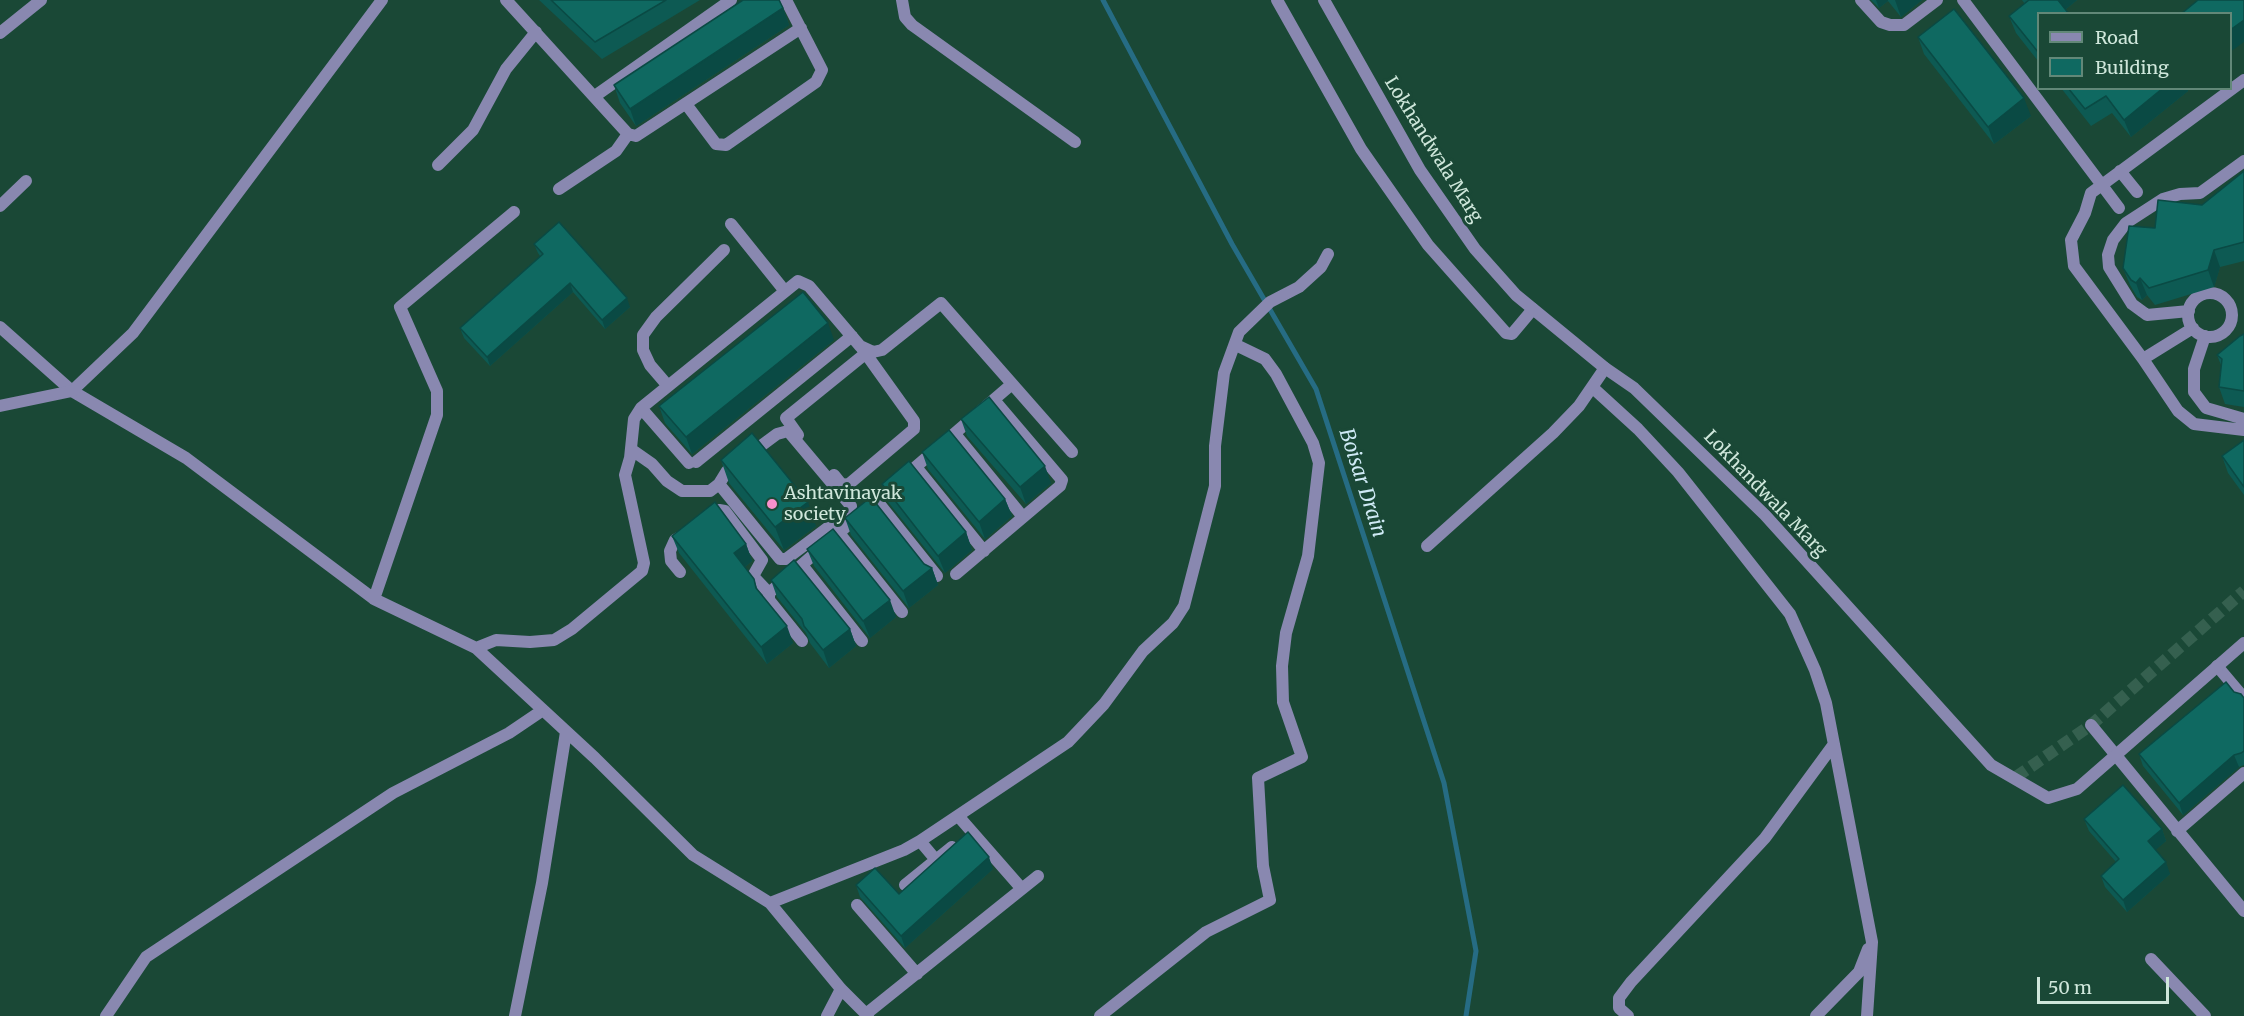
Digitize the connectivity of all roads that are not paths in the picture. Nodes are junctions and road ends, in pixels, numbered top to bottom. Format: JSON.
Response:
{"nodes":[{"id":1,"x":41,"y":0,"type":"edge"},
{"id":2,"x":382,"y":0,"type":"edge"},
{"id":3,"x":506,"y":0,"type":"edge"},
{"id":4,"x":731,"y":0,"type":"edge"},
{"id":5,"x":786,"y":0,"type":"edge"},
{"id":6,"x":902,"y":0,"type":"edge"},
{"id":7,"x":1276,"y":0,"type":"edge"},
{"id":8,"x":1324,"y":0,"type":"edge"},
{"id":9,"x":1861,"y":0,"type":"edge"},
{"id":10,"x":1936,"y":0,"type":"edge"},
{"id":11,"x":1963,"y":0,"type":"edge"},
{"id":12,"x":801,"y":28,"type":"junction"},
{"id":13,"x":536,"y":32,"type":"junction"},
{"id":14,"x":0,"y":33,"type":"edge"},
{"id":15,"x":2230,"y":90,"type":"edge"},
{"id":16,"x":595,"y":96,"type":"junction"},
{"id":17,"x":686,"y":104,"type":"junction"},
{"id":18,"x":628,"y":134,"type":"junction"},
{"id":19,"x":1075,"y":142,"type":"dead end"},
{"id":20,"x":2244,"y":161,"type":"edge"},
{"id":21,"x":438,"y":165,"type":"dead end"},
{"id":22,"x":2120,"y":171,"type":"junction"},
{"id":23,"x":26,"y":181,"type":"dead end"},
{"id":24,"x":2100,"y":185,"type":"junction"},
{"id":25,"x":560,"y":189,"type":"dead end"},
{"id":26,"x":2138,"y":192,"type":"dead end"},
{"id":27,"x":0,"y":206,"type":"edge"},
{"id":28,"x":2119,"y":208,"type":"dead end"},
{"id":29,"x":514,"y":212,"type":"dead end"},
{"id":30,"x":731,"y":224,"type":"dead end"},
{"id":31,"x":724,"y":250,"type":"dead end"},
{"id":32,"x":1328,"y":254,"type":"dead end"},
{"id":33,"x":784,"y":290,"type":"junction"},
{"id":34,"x":1533,"y":309,"type":"junction"},
{"id":35,"x":2189,"y":311,"type":"junction"},
{"id":36,"x":0,"y":327,"type":"edge"},
{"id":37,"x":2193,"y":327,"type":"junction"},
{"id":38,"x":2205,"y":336,"type":"junction"},
{"id":39,"x":859,"y":345,"type":"junction"},
{"id":40,"x":1236,"y":345,"type":"junction"},
{"id":41,"x":2143,"y":359,"type":"junction"},
{"id":42,"x":1605,"y":368,"type":"junction"},
{"id":43,"x":1012,"y":384,"type":"junction"},
{"id":44,"x":668,"y":386,"type":"junction"},
{"id":45,"x":1592,"y":387,"type":"junction"},
{"id":46,"x":72,"y":391,"type":"junction"},
{"id":47,"x":994,"y":400,"type":"junction"},
{"id":48,"x":0,"y":406,"type":"edge"},
{"id":49,"x":641,"y":408,"type":"junction"},
{"id":50,"x":2244,"y":418,"type":"edge"},
{"id":51,"x":2244,"y":430,"type":"edge"},
{"id":52,"x":955,"y":434,"type":"junction"},
{"id":53,"x":632,"y":450,"type":"junction"},
{"id":54,"x":1072,"y":452,"type":"dead end"},
{"id":55,"x":916,"y":467,"type":"junction"},
{"id":56,"x":719,"y":484,"type":"junction"},
{"id":57,"x":702,"y":492,"type":"junction"},
{"id":58,"x":877,"y":501,"type":"junction"},
{"id":59,"x":719,"y":510,"type":"junction"},
{"id":60,"x":1023,"y":517,"type":"junction"},
{"id":61,"x":840,"y":533,"type":"junction"},
{"id":62,"x":1427,"y":546,"type":"dead end"},
{"id":63,"x":984,"y":551,"type":"junction"},
{"id":64,"x":802,"y":565,"type":"junction"},
{"id":65,"x":680,"y":572,"type":"edge"},
{"id":66,"x":956,"y":574,"type":"dead end"},
{"id":67,"x":937,"y":576,"type":"edge"},
{"id":68,"x":769,"y":593,"type":"junction"},
{"id":69,"x":374,"y":599,"type":"junction"},
{"id":70,"x":902,"y":612,"type":"edge"},
{"id":71,"x":802,"y":641,"type":"edge"},
{"id":72,"x":862,"y":641,"type":"edge"},
{"id":73,"x":2244,"y":643,"type":"edge"},
{"id":74,"x":476,"y":648,"type":"junction"},
{"id":75,"x":2217,"y":666,"type":"junction"},
{"id":76,"x":2244,"y":699,"type":"edge"},
{"id":77,"x":543,"y":710,"type":"junction"},
{"id":78,"x":2091,"y":725,"type":"dead end"},
{"id":79,"x":566,"y":732,"type":"junction"},
{"id":80,"x":1834,"y":744,"type":"junction"},
{"id":81,"x":2115,"y":756,"type":"junction"},
{"id":82,"x":2244,"y":773,"type":"edge"},
{"id":83,"x":959,"y":817,"type":"junction"},
{"id":84,"x":2177,"y":831,"type":"junction"},
{"id":85,"x":972,"y":832,"type":"junction"},
{"id":86,"x":920,"y":841,"type":"junction"},
{"id":87,"x":936,"y":860,"type":"junction"},
{"id":88,"x":1038,"y":876,"type":"dead end"},
{"id":89,"x":905,"y":885,"type":"edge"},
{"id":90,"x":1023,"y":889,"type":"junction"},
{"id":91,"x":770,"y":903,"type":"junction"},
{"id":92,"x":857,"y":905,"type":"edge"},
{"id":93,"x":2244,"y":911,"type":"edge"},
{"id":94,"x":1872,"y":942,"type":"junction"},
{"id":95,"x":2151,"y":959,"type":"dead end"},
{"id":96,"x":917,"y":974,"type":"junction"},
{"id":97,"x":841,"y":988,"type":"junction"},
{"id":98,"x":867,"y":1015,"type":"edge"},
{"id":99,"x":106,"y":1016,"type":"edge"},
{"id":100,"x":515,"y":1016,"type":"edge"},
{"id":101,"x":827,"y":1016,"type":"edge"},
{"id":102,"x":1100,"y":1016,"type":"edge"},
{"id":103,"x":1628,"y":1016,"type":"edge"},
{"id":104,"x":1816,"y":1016,"type":"edge"},
{"id":105,"x":1867,"y":1016,"type":"edge"},
{"id":106,"x":2205,"y":1016,"type":"edge"}],
"edges":[{"from":1,"to":14,"type":"street"},
{"from":2,"to":46,"type":"street"},
{"from":3,"to":13,"type":"street"},
{"from":4,"to":16,"type":"street"},
{"from":5,"to":12,"type":"street"},
{"from":6,"to":19,"type":"street"},
{"from":7,"to":34,"type":"street"},
{"from":8,"to":34,"type":"street","name":"Lokhandwala Marg"},
{"from":9,"to":10,"type":"street"},
{"from":11,"to":24,"type":"street"},
{"from":12,"to":17,"type":"street"},
{"from":12,"to":17,"type":"street"},
{"from":13,"to":16,"type":"street"},
{"from":13,"to":21,"type":"street"},
{"from":15,"to":22,"type":"street"},
{"from":16,"to":18,"type":"street"},
{"from":17,"to":18,"type":"street"},
{"from":18,"to":25,"type":"street"},
{"from":20,"to":35,"type":"street"},
{"from":22,"to":24,"type":"street"},
{"from":22,"to":26,"type":"street"},
{"from":23,"to":27,"type":"street"},
{"from":24,"to":28,"type":"street"},
{"from":24,"to":41,"type":"street"},
{"from":29,"to":69,"type":"street"},
{"from":30,"to":33,"type":"street"},
{"from":31,"to":44,"type":"street"},
{"from":32,"to":40,"type":"street"},
{"from":33,"to":39,"type":"street"},
{"from":33,"to":44,"type":"street"},
{"from":34,"to":42,"type":"street","name":"Lokhandwala Marg"},
{"from":35,"to":37,"type":"street"},
{"from":35,"to":38,"type":"street"},
{"from":36,"to":46,"type":"street"},
{"from":37,"to":38,"type":"street"},
{"from":37,"to":41,"type":"street"},
{"from":38,"to":50,"type":"street"},
{"from":39,"to":39,"type":"street"},
{"from":39,"to":43,"type":"street"},
{"from":39,"to":49,"type":"street"},
{"from":40,"to":83,"type":"street"},
{"from":40,"to":102,"type":"street"},
{"from":41,"to":51,"type":"street"},
{"from":42,"to":45,"type":"street"},
{"from":42,"to":81,"type":"street","name":"Lokhandwala Marg"},
{"from":43,"to":47,"type":"street"},
{"from":43,"to":54,"type":"street"},
{"from":44,"to":49,"type":"street"},
{"from":45,"to":62,"type":"street"},
{"from":45,"to":80,"type":"street"},
{"from":46,"to":48,"type":"street"},
{"from":46,"to":69,"type":"street"},
{"from":47,"to":52,"type":"street"},
{"from":47,"to":60,"type":"street"},
{"from":49,"to":53,"type":"street"},
{"from":52,"to":55,"type":"street"},
{"from":52,"to":60,"type":"street"},
{"from":53,"to":57,"type":"street"},
{"from":53,"to":74,"type":"street"},
{"from":55,"to":58,"type":"street"},
{"from":55,"to":63,"type":"street"},
{"from":56,"to":56,"type":"street"},
{"from":56,"to":57,"type":"street"},
{"from":57,"to":59,"type":"street"},
{"from":58,"to":61,"type":"street"},
{"from":58,"to":67,"type":"street"},
{"from":59,"to":65,"type":"street"},
{"from":59,"to":68,"type":"street"},
{"from":60,"to":63,"type":"street"},
{"from":61,"to":64,"type":"street"},
{"from":61,"to":70,"type":"street"},
{"from":63,"to":66,"type":"street"},
{"from":64,"to":68,"type":"street"},
{"from":64,"to":72,"type":"street"},
{"from":68,"to":71,"type":"street"},
{"from":69,"to":74,"type":"street"},
{"from":73,"to":75,"type":"street","name":"Lokhandwala Marg"},
{"from":74,"to":77,"type":"street"},
{"from":75,"to":76,"type":"street"},
{"from":75,"to":81,"type":"street","name":"Lokhandwala Marg"},
{"from":77,"to":79,"type":"street"},
{"from":77,"to":99,"type":"street"},
{"from":78,"to":81,"type":"street"},
{"from":79,"to":91,"type":"street"},
{"from":79,"to":100,"type":"street"},
{"from":80,"to":94,"type":"street"},
{"from":80,"to":103,"type":"street"},
{"from":81,"to":84,"type":"street"},
{"from":82,"to":84,"type":"street"},
{"from":83,"to":85,"type":"street"},
{"from":83,"to":86,"type":"street"},
{"from":84,"to":93,"type":"street"},
{"from":85,"to":87,"type":"street"},
{"from":85,"to":90,"type":"street"},
{"from":86,"to":87,"type":"street"},
{"from":86,"to":91,"type":"street"},
{"from":87,"to":89,"type":"street"},
{"from":88,"to":90,"type":"street"},
{"from":90,"to":96,"type":"street"},
{"from":91,"to":97,"type":"street"},
{"from":92,"to":96,"type":"street"},
{"from":94,"to":104,"type":"street"},
{"from":94,"to":105,"type":"street"},
{"from":95,"to":106,"type":"street"},
{"from":96,"to":98,"type":"street"},
{"from":97,"to":98,"type":"street"},
{"from":97,"to":101,"type":"street"}]}
